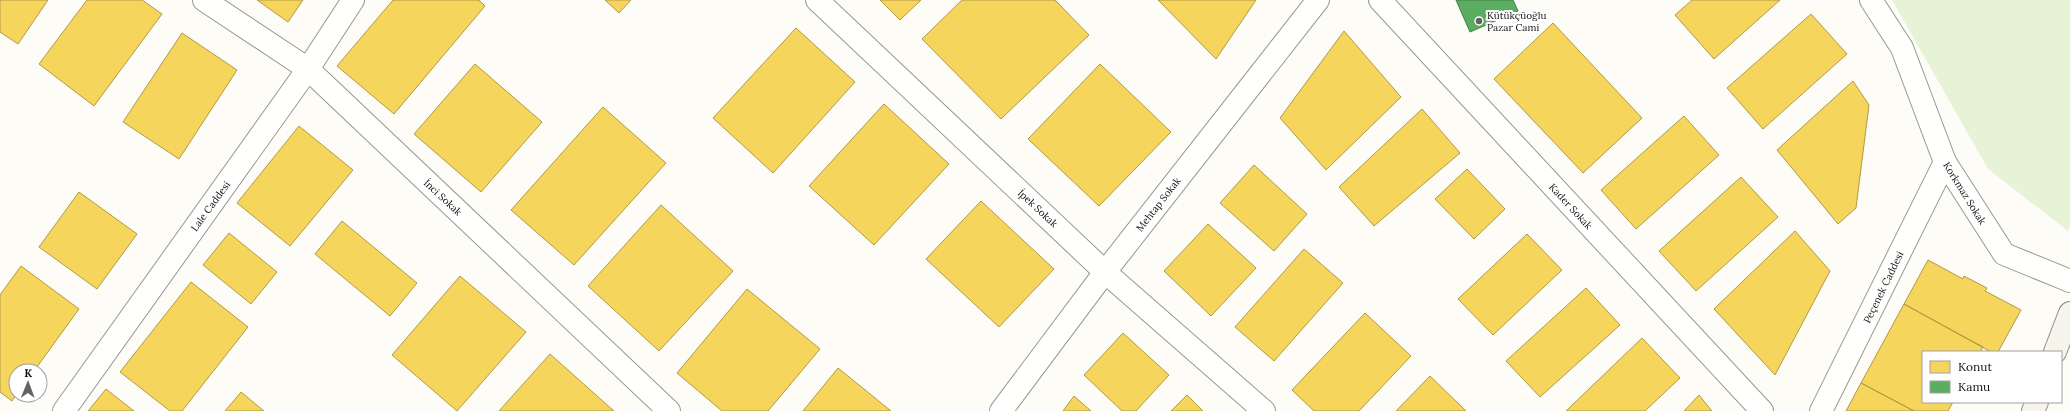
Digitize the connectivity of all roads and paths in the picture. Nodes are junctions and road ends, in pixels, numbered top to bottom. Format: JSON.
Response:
{"nodes":[{"id":1,"x":204,"y":0,"type":"edge"},
{"id":2,"x":353,"y":0,"type":"edge"},
{"id":3,"x":817,"y":0,"type":"edge"},
{"id":4,"x":1318,"y":0,"type":"edge"},
{"id":5,"x":1380,"y":0,"type":"edge"},
{"id":6,"x":1871,"y":0,"type":"edge"},
{"id":7,"x":308,"y":69,"type":"junction"},
{"id":8,"x":1945,"y":162,"type":"junction"},
{"id":9,"x":1105,"y":272,"type":"junction"},
{"id":10,"x":2070,"y":281,"type":"edge"},
{"id":11,"x":2070,"y":313,"type":"edge"},
{"id":12,"x":2055,"y":351,"type":"edge"},
{"id":13,"x":64,"y":411,"type":"edge"},
{"id":14,"x":669,"y":411,"type":"edge"},
{"id":15,"x":1001,"y":411,"type":"edge"},
{"id":16,"x":1264,"y":411,"type":"edge"},
{"id":17,"x":1762,"y":411,"type":"edge"},
{"id":18,"x":1821,"y":411,"type":"edge"}],
"edges":[{"from":1,"to":7,"type":"street","name":"İnci Sokak"},
{"from":2,"to":7,"type":"street","name":"Lale Caddesi"},
{"from":3,"to":9,"type":"street","name":"İpek Sokak"},
{"from":4,"to":9,"type":"street","name":"Mehtap Sokak"},
{"from":5,"to":17,"type":"street","name":"Kader Sokak"},
{"from":6,"to":8,"type":"street","name":"Korkmaz Sokak"},
{"from":7,"to":13,"type":"street","name":"Lale Caddesi"},
{"from":7,"to":14,"type":"street","name":"İnci Sokak"},
{"from":8,"to":10,"type":"street","name":"Korkmaz Sokak"},
{"from":8,"to":18,"type":"street","name":"Peçenek Caddesi"},
{"from":9,"to":15,"type":"street","name":"Mehtap Sokak"},
{"from":9,"to":16,"type":"street","name":"İpek Sokak"},
{"from":11,"to":12,"type":"main road"}]}
